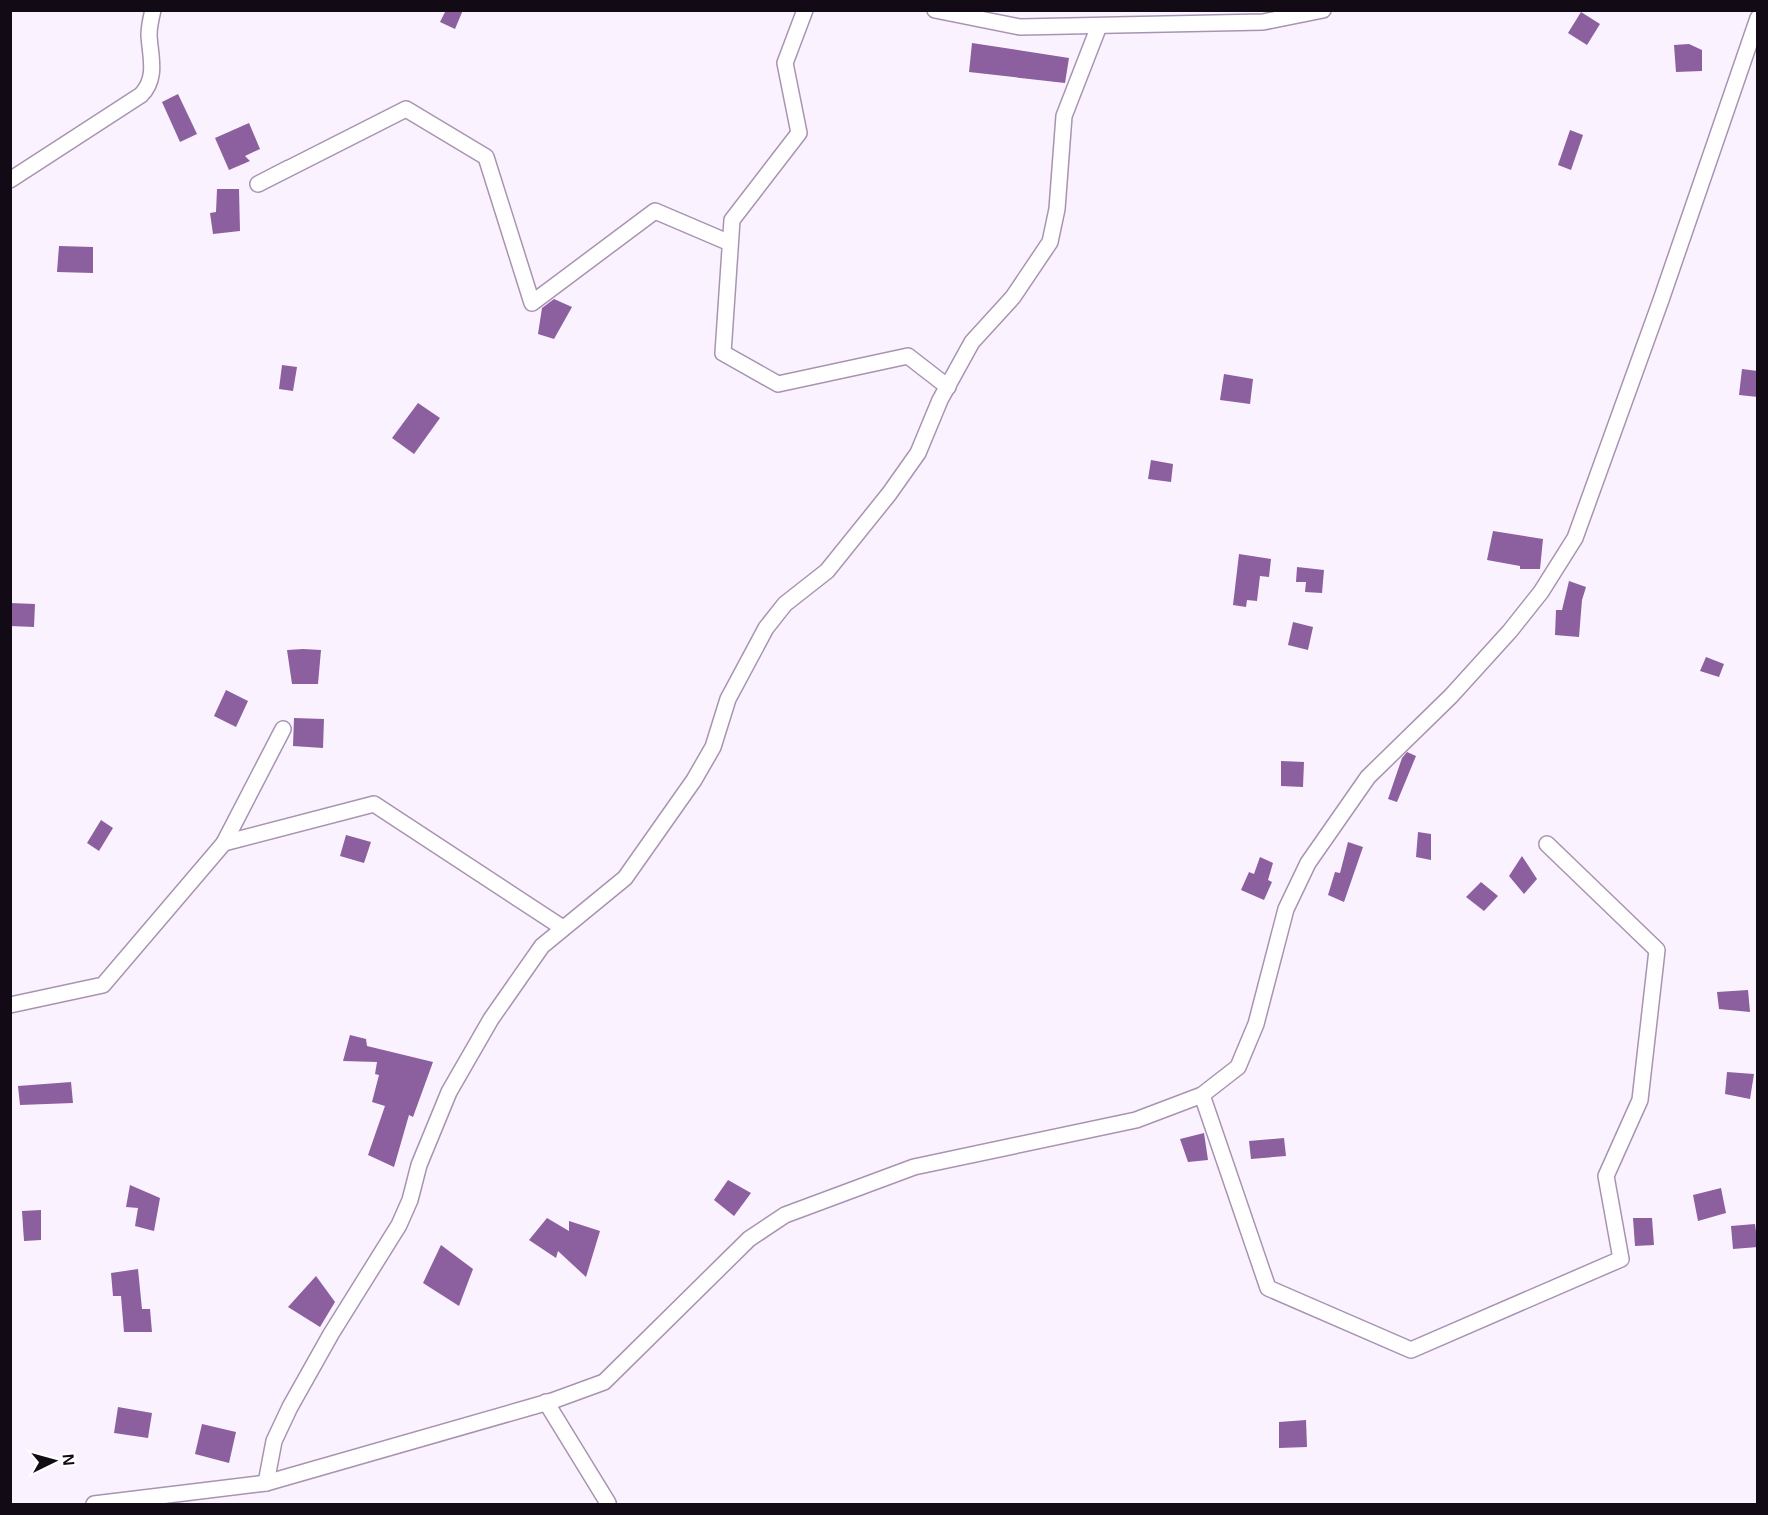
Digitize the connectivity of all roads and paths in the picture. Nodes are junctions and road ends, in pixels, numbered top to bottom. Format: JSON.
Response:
{"nodes":[{"id":1,"x":153,"y":10,"type":"edge"},
{"id":2,"x":805,"y":10,"type":"edge"},
{"id":3,"x":935,"y":10,"type":"edge"},
{"id":4,"x":1323,"y":10,"type":"edge"},
{"id":5,"x":1758,"y":18,"type":"edge"},
{"id":6,"x":1099,"y":26,"type":"junction"},
{"id":7,"x":289,"y":168,"type":"dead end"},
{"id":8,"x":10,"y":180,"type":"edge"},
{"id":9,"x":730,"y":243,"type":"junction"},
{"id":10,"x":948,"y":387,"type":"junction"},
{"id":11,"x":283,"y":729,"type":"dead end"},
{"id":12,"x":224,"y":843,"type":"junction"},
{"id":13,"x":1547,"y":844,"type":"dead end"},
{"id":14,"x":563,"y":928,"type":"junction"},
{"id":15,"x":10,"y":1005,"type":"edge"},
{"id":16,"x":1202,"y":1095,"type":"junction"},
{"id":17,"x":546,"y":1402,"type":"junction"},
{"id":18,"x":266,"y":1483,"type":"junction"},
{"id":19,"x":608,"y":1503,"type":"dead end"},
{"id":20,"x":94,"y":1504,"type":"edge"}],
"edges":[{"from":1,"to":8,"type":"street"},
{"from":2,"to":9,"type":"street"},
{"from":3,"to":6,"type":"street"},
{"from":4,"to":6,"type":"street"},
{"from":5,"to":16,"type":"street"},
{"from":6,"to":10,"type":"street"},
{"from":7,"to":9,"type":"street"},
{"from":9,"to":10,"type":"street"},
{"from":10,"to":14,"type":"street"},
{"from":11,"to":12,"type":"street"},
{"from":12,"to":14,"type":"street"},
{"from":12,"to":15,"type":"street"},
{"from":13,"to":16,"type":"street"},
{"from":14,"to":18,"type":"street"},
{"from":16,"to":17,"type":"street"},
{"from":17,"to":18,"type":"street"},
{"from":17,"to":19,"type":"street"},
{"from":18,"to":20,"type":"street"}]}
